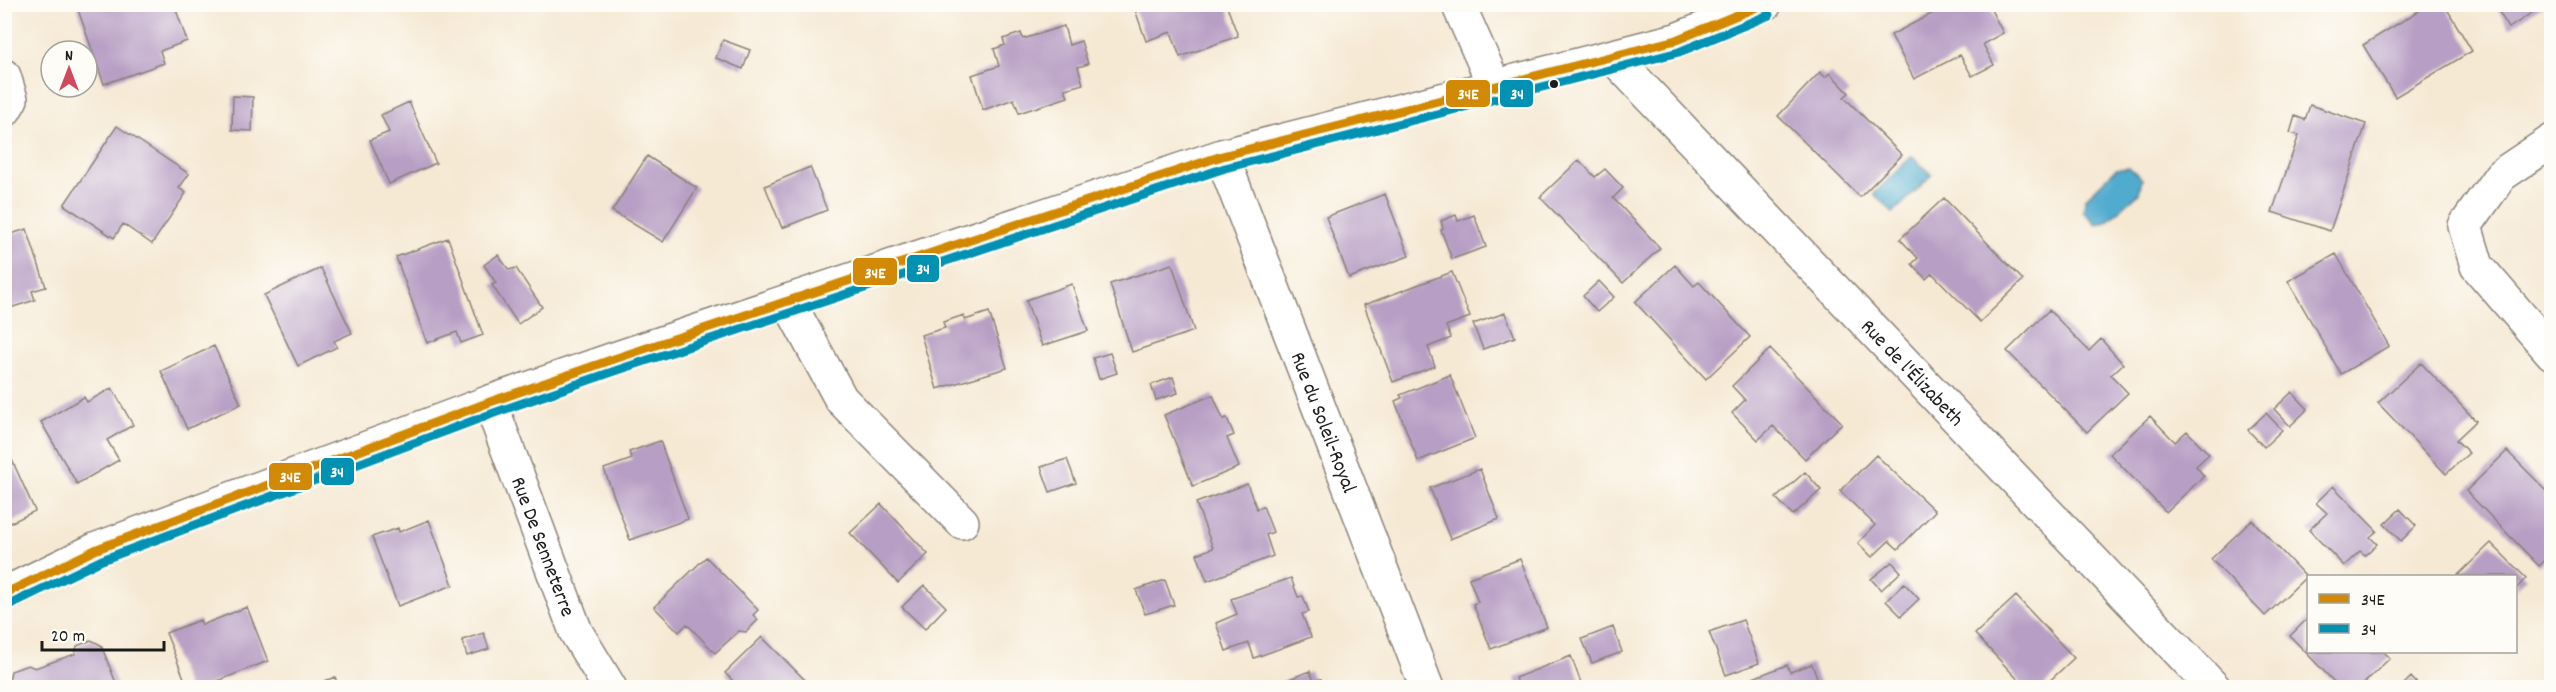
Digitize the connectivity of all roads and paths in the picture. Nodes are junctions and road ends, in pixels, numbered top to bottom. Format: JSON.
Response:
{"nodes":[{"id":1,"x":1458,"y":4,"type":"edge"},
{"id":2,"x":1765,"y":4,"type":"edge"},
{"id":3,"x":1613,"y":57,"type":"junction"},
{"id":4,"x":4,"y":76,"type":"edge"},
{"id":5,"x":1495,"y":87,"type":"junction"},
{"id":6,"x":4,"y":111,"type":"edge"},
{"id":7,"x":2552,"y":141,"type":"edge"},
{"id":8,"x":1222,"y":156,"type":"junction"},
{"id":9,"x":788,"y":301,"type":"junction"},
{"id":10,"x":2552,"y":353,"type":"edge"},
{"id":11,"x":490,"y":402,"type":"junction"},
{"id":12,"x":962,"y":522,"type":"dead end"},
{"id":13,"x":4,"y":594,"type":"edge"},
{"id":14,"x":610,"y":687,"type":"edge"},
{"id":15,"x":1426,"y":687,"type":"edge"},
{"id":16,"x":2214,"y":687,"type":"edge"}],
"edges":[{"from":1,"to":5,"type":"street"},
{"from":2,"to":3,"type":"street"},
{"from":3,"to":5,"type":"street"},
{"from":3,"to":16,"type":"street","name":"Rue de l'Élizabeth"},
{"from":4,"to":6,"type":"street"},
{"from":5,"to":8,"type":"street"},
{"from":7,"to":10,"type":"street"},
{"from":8,"to":9,"type":"street"},
{"from":8,"to":15,"type":"street","name":"Rue du Soleil-Royal"},
{"from":9,"to":11,"type":"street"},
{"from":9,"to":12,"type":"street"},
{"from":11,"to":13,"type":"street"},
{"from":11,"to":14,"type":"street","name":"Rue De Senneterre"}]}
